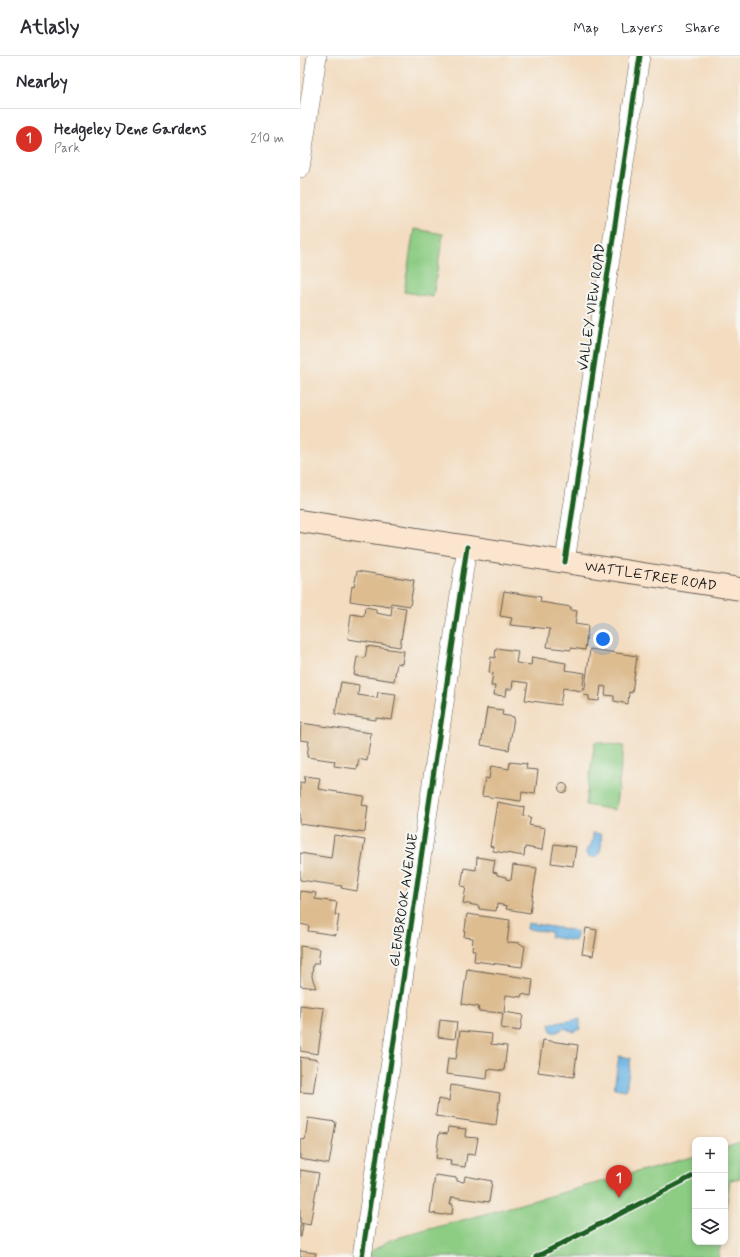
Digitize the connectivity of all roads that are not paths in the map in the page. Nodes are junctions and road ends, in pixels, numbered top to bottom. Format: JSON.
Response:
{"nodes":[{"id":1,"x":317,"y":56,"type":"edge"},
{"id":2,"x":640,"y":56,"type":"edge"},
{"id":3,"x":300,"y":168,"type":"edge"},
{"id":4,"x":300,"y":521,"type":"edge"},
{"id":5,"x":468,"y":547,"type":"junction"},
{"id":6,"x":565,"y":562,"type":"junction"},
{"id":7,"x":740,"y":589,"type":"edge"},
{"id":8,"x":362,"y":1257,"type":"edge"}],
"edges":[{"from":1,"to":3,"type":"street"},
{"from":2,"to":6,"type":"street","name":"VALLEY VIEW ROAD"},
{"from":4,"to":5,"type":"main road","name":"WATTLETREE ROAD"},
{"from":5,"to":6,"type":"main road","name":"WATTLETREE ROAD"},
{"from":5,"to":8,"type":"street","name":"GLENBROOK AVENUE"},
{"from":6,"to":7,"type":"main road","name":"WATTLETREE ROAD"}]}
